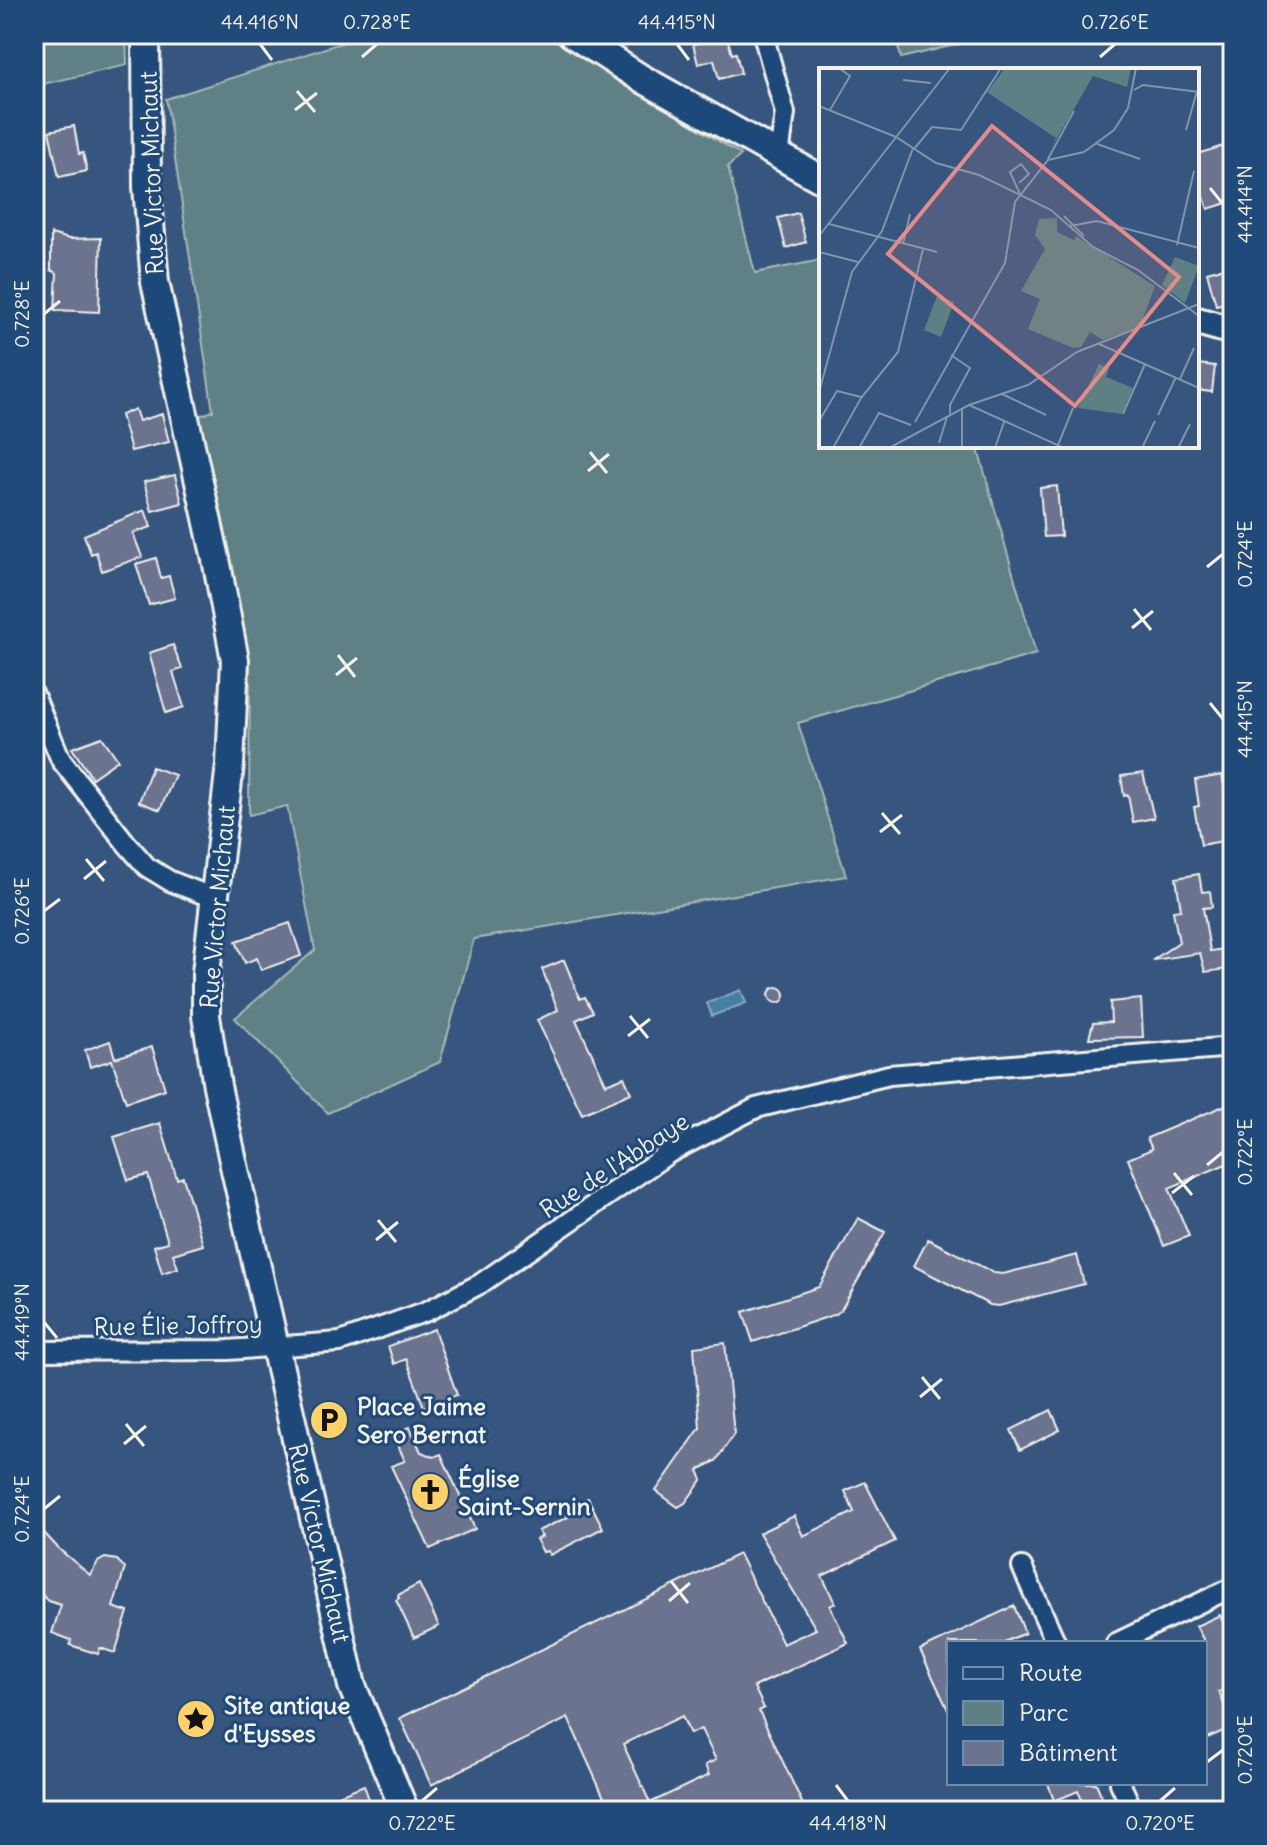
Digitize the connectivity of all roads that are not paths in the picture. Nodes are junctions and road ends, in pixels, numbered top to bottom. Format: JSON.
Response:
{"nodes":[{"id":1,"x":146,"y":34,"type":"edge"},
{"id":2,"x":572,"y":34,"type":"edge"},
{"id":3,"x":763,"y":34,"type":"edge"},
{"id":4,"x":779,"y":155,"type":"junction"},
{"id":5,"x":819,"y":178,"type":"edge"},
{"id":6,"x":1199,"y":322,"type":"edge"},
{"id":7,"x":1233,"y":331,"type":"edge"},
{"id":8,"x":34,"y":695,"type":"edge"},
{"id":9,"x":216,"y":899,"type":"junction"},
{"id":10,"x":1233,"y":1047,"type":"edge"},
{"id":11,"x":276,"y":1347,"type":"junction"},
{"id":12,"x":34,"y":1351,"type":"edge"},
{"id":13,"x":1022,"y":1567,"type":"dead end"},
{"id":14,"x":1233,"y":1587,"type":"edge"},
{"id":15,"x":1055,"y":1641,"type":"edge"},
{"id":16,"x":1120,"y":1641,"type":"edge"},
{"id":17,"x":1121,"y":1785,"type":"edge"},
{"id":18,"x":405,"y":1811,"type":"edge"},
{"id":19,"x":1132,"y":1811,"type":"edge"}],
"edges":[{"from":1,"to":9,"type":"street","name":"Rue Victor Michaut"},
{"from":2,"to":4,"type":"street"},
{"from":3,"to":4,"type":"street"},
{"from":4,"to":5,"type":"street"},
{"from":6,"to":7,"type":"street"},
{"from":8,"to":9,"type":"street"},
{"from":9,"to":11,"type":"street","name":"Rue Victor Michaut"},
{"from":10,"to":11,"type":"street","name":"Rue de l'Abbaye"},
{"from":11,"to":12,"type":"street","name":"Rue Élie Joffroy"},
{"from":11,"to":18,"type":"street","name":"Rue Victor Michaut"},
{"from":13,"to":15,"type":"street"},
{"from":14,"to":16,"type":"street"},
{"from":17,"to":19,"type":"street"}]}
